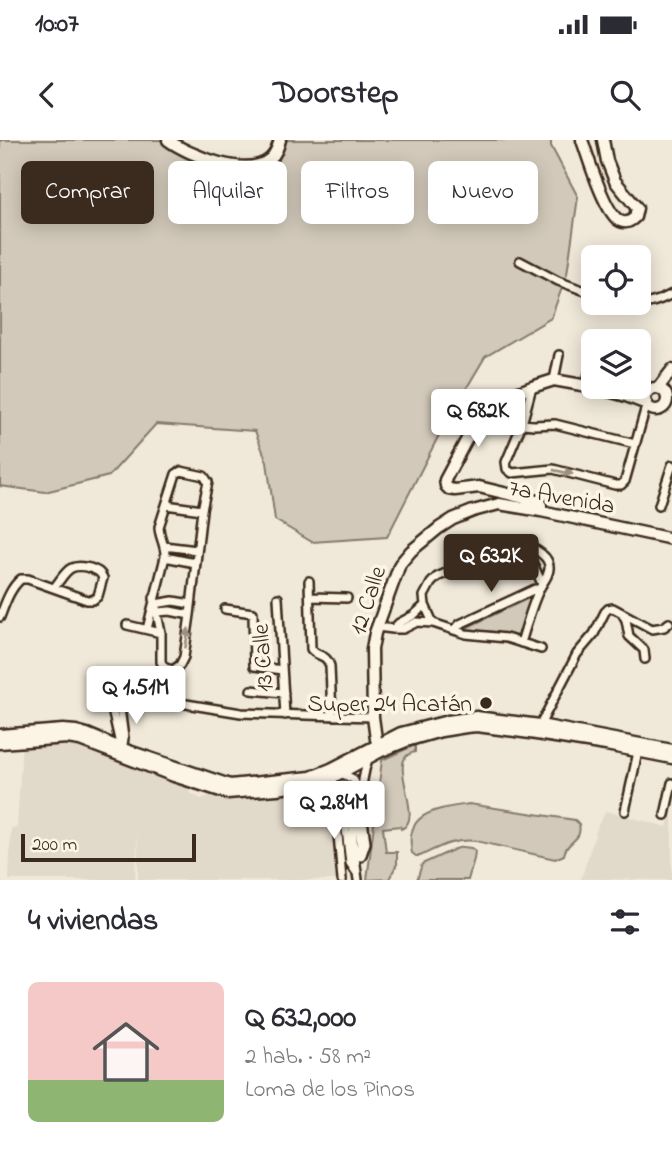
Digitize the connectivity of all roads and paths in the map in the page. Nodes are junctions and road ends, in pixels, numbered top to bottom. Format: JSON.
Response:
{"nodes":[{"id":1,"x":168,"y":140,"type":"edge"},
{"id":2,"x":280,"y":140,"type":"edge"},
{"id":3,"x":582,"y":140,"type":"edge"},
{"id":4,"x":603,"y":140,"type":"edge"},
{"id":5,"x":520,"y":261,"type":"dead end"},
{"id":6,"x":581,"y":290,"type":"edge"},
{"id":7,"x":672,"y":293,"type":"edge"},
{"id":8,"x":651,"y":303,"type":"edge"},
{"id":9,"x":559,"y":355,"type":"dead end"},
{"id":10,"x":672,"y":370,"type":"edge"},
{"id":11,"x":672,"y":377,"type":"edge"},
{"id":12,"x":554,"y":380,"type":"junction"},
{"id":13,"x":581,"y":384,"type":"edge"},
{"id":14,"x":531,"y":387,"type":"junction"},
{"id":15,"x":666,"y":396,"type":"edge"},
{"id":16,"x":637,"y":399,"type":"edge"},
{"id":17,"x":646,"y":403,"type":"junction"},
{"id":18,"x":660,"y":409,"type":"junction"},
{"id":19,"x":672,"y":413,"type":"edge"},
{"id":20,"x":522,"y":424,"type":"junction"},
{"id":21,"x":635,"y":444,"type":"junction"},
{"id":22,"x":672,"y":465,"type":"edge"},
{"id":23,"x":166,"y":505,"type":"junction"},
{"id":24,"x":659,"y":505,"type":"dead end"},
{"id":25,"x":202,"y":510,"type":"junction"},
{"id":26,"x":541,"y":511,"type":"junction"},
{"id":27,"x":446,"y":523,"type":"joint"},
{"id":28,"x":672,"y":539,"type":"edge"},
{"id":29,"x":524,"y":545,"type":"junction"},
{"id":30,"x":164,"y":546,"type":"junction"},
{"id":31,"x":197,"y":550,"type":"junction"},
{"id":32,"x":165,"y":557,"type":"junction"},
{"id":33,"x":195,"y":563,"type":"junction"},
{"id":34,"x":309,"y":582,"type":"dead end"},
{"id":35,"x":541,"y":587,"type":"junction"},
{"id":36,"x":54,"y":589,"type":"junction"},
{"id":37,"x":310,"y":597,"type":"junction"},
{"id":38,"x":278,"y":598,"type":"dead end"},
{"id":39,"x":346,"y":598,"type":"dead end"},
{"id":40,"x":191,"y":604,"type":"junction"},
{"id":41,"x":156,"y":605,"type":"junction"},
{"id":42,"x":425,"y":605,"type":"junction"},
{"id":43,"x":225,"y":609,"type":"dead end"},
{"id":44,"x":622,"y":613,"type":"junction"},
{"id":45,"x":190,"y":615,"type":"junction"},
{"id":46,"x":0,"y":617,"type":"edge"},
{"id":47,"x":416,"y":619,"type":"junction"},
{"id":48,"x":669,"y":622,"type":"dead end"},
{"id":49,"x":433,"y":623,"type":"junction"},
{"id":50,"x":127,"y":625,"type":"dead end"},
{"id":51,"x":377,"y":626,"type":"junction"},
{"id":52,"x":147,"y":629,"type":"junction"},
{"id":53,"x":454,"y":630,"type":"junction"},
{"id":54,"x":161,"y":633,"type":"junction"},
{"id":55,"x":521,"y":643,"type":"junction"},
{"id":56,"x":541,"y":649,"type":"dead end"},
{"id":57,"x":645,"y":659,"type":"dead end"},
{"id":58,"x":168,"y":669,"type":"junction"},
{"id":59,"x":282,"y":670,"type":"junction"},
{"id":60,"x":251,"y":691,"type":"dead end"},
{"id":61,"x":99,"y":692,"type":"dead end"},
{"id":62,"x":112,"y":692,"type":"junction"},
{"id":63,"x":125,"y":693,"type":"junction"},
{"id":64,"x":284,"y":693,"type":"junction"},
{"id":65,"x":174,"y":702,"type":"dead end"},
{"id":66,"x":285,"y":715,"type":"junction"},
{"id":67,"x":331,"y":716,"type":"junction"},
{"id":68,"x":373,"y":717,"type":"junction"},
{"id":69,"x":539,"y":729,"type":"junction"},
{"id":70,"x":0,"y":735,"type":"edge"},
{"id":71,"x":0,"y":743,"type":"edge"},
{"id":72,"x":380,"y":748,"type":"junction"},
{"id":73,"x":122,"y":749,"type":"junction"},
{"id":74,"x":672,"y":750,"type":"edge"},
{"id":75,"x":639,"y":752,"type":"junction"},
{"id":76,"x":672,"y":758,"type":"edge"},
{"id":77,"x":368,"y":759,"type":"junction"},
{"id":78,"x":337,"y":775,"type":"junction"},
{"id":79,"x":672,"y":783,"type":"edge"},
{"id":80,"x":357,"y":807,"type":"junction"},
{"id":81,"x":625,"y":811,"type":"dead end"},
{"id":82,"x":664,"y":815,"type":"dead end"},
{"id":83,"x":357,"y":876,"type":"edge"},
{"id":84,"x":342,"y":880,"type":"edge"}],
"edges":[{"from":1,"to":2,"type":"street"},
{"from":3,"to":4,"type":"street"},
{"from":5,"to":6,"type":"street"},
{"from":7,"to":8,"type":"street"},
{"from":9,"to":12,"type":"street"},
{"from":10,"to":15,"type":"street"},
{"from":11,"to":15,"type":"street"},
{"from":12,"to":13,"type":"street"},
{"from":12,"to":14,"type":"street"},
{"from":14,"to":20,"type":"street"},
{"from":14,"to":26,"type":"street"},
{"from":15,"to":17,"type":"street"},
{"from":15,"to":18,"type":"street"},
{"from":16,"to":17,"type":"street"},
{"from":17,"to":18,"type":"street"},
{"from":17,"to":21,"type":"street"},
{"from":18,"to":19,"type":"street"},
{"from":20,"to":21,"type":"street"},
{"from":20,"to":21,"type":"street","one_way":true},
{"from":22,"to":24,"type":"street"},
{"from":23,"to":25,"type":"street"},
{"from":23,"to":25,"type":"street"},
{"from":23,"to":30,"type":"street"},
{"from":25,"to":31,"type":"street"},
{"from":26,"to":27,"type":"street","name":"7a Avenida"},
{"from":26,"to":28,"type":"street","name":"7a Avenida"},
{"from":27,"to":51,"type":"street","name":"12 Calle"},
{"from":29,"to":35,"type":"street"},
{"from":29,"to":35,"type":"street"},
{"from":29,"to":42,"type":"street"},
{"from":30,"to":31,"type":"street"},
{"from":30,"to":32,"type":"street"},
{"from":31,"to":33,"type":"street"},
{"from":32,"to":33,"type":"street"},
{"from":32,"to":41,"type":"street"},
{"from":33,"to":40,"type":"street"},
{"from":34,"to":37,"type":"street"},
{"from":35,"to":53,"type":"street"},
{"from":35,"to":55,"type":"street"},
{"from":36,"to":36,"type":"street"},
{"from":36,"to":46,"type":"street"},
{"from":37,"to":39,"type":"street"},
{"from":37,"to":67,"type":"street"},
{"from":38,"to":59,"type":"street","name":"13 Calle"},
{"from":40,"to":41,"type":"street"},
{"from":40,"to":45,"type":"street"},
{"from":41,"to":45,"type":"street"},
{"from":41,"to":52,"type":"street"},
{"from":41,"to":54,"type":"street"},
{"from":42,"to":47,"type":"street"},
{"from":42,"to":49,"type":"street"},
{"from":43,"to":59,"type":"street"},
{"from":44,"to":48,"type":"street"},
{"from":44,"to":57,"type":"street"},
{"from":44,"to":69,"type":"street"},
{"from":58,"to":45,"type":"street","one_way":true},
{"from":47,"to":49,"type":"street"},
{"from":47,"to":51,"type":"street"},
{"from":49,"to":53,"type":"street"},
{"from":50,"to":52,"type":"street"},
{"from":51,"to":68,"type":"street","name":"12 Calle"},
{"from":52,"to":54,"type":"street"},
{"from":53,"to":55,"type":"street"},
{"from":54,"to":58,"type":"street"},
{"from":55,"to":56,"type":"street"},
{"from":58,"to":63,"type":"street"},
{"from":59,"to":64,"type":"street","name":"13 Calle"},
{"from":60,"to":64,"type":"street"},
{"from":61,"to":62,"type":"street"},
{"from":62,"to":63,"type":"street"},
{"from":62,"to":73,"type":"street"},
{"from":63,"to":73,"type":"street"},
{"from":64,"to":66,"type":"street","name":"13 Calle"},
{"from":65,"to":66,"type":"street"},
{"from":66,"to":67,"type":"street"},
{"from":67,"to":68,"type":"street"},
{"from":68,"to":72,"type":"street","name":"12 Calle"},
{"from":69,"to":72,"type":"street"},
{"from":69,"to":74,"type":"street"},
{"from":69,"to":75,"type":"street"},
{"from":70,"to":73,"type":"street"},
{"from":71,"to":73,"type":"street"},
{"from":72,"to":73,"type":"street"},
{"from":72,"to":77,"type":"street"},
{"from":73,"to":78,"type":"street"},
{"from":75,"to":76,"type":"street"},
{"from":75,"to":81,"type":"street"},
{"from":77,"to":78,"type":"street"},
{"from":77,"to":80,"type":"street"},
{"from":78,"to":80,"type":"street"},
{"from":78,"to":84,"type":"street"},
{"from":79,"to":82,"type":"street"},
{"from":80,"to":83,"type":"street"},
{"from":80,"to":83,"type":"street"}]}
